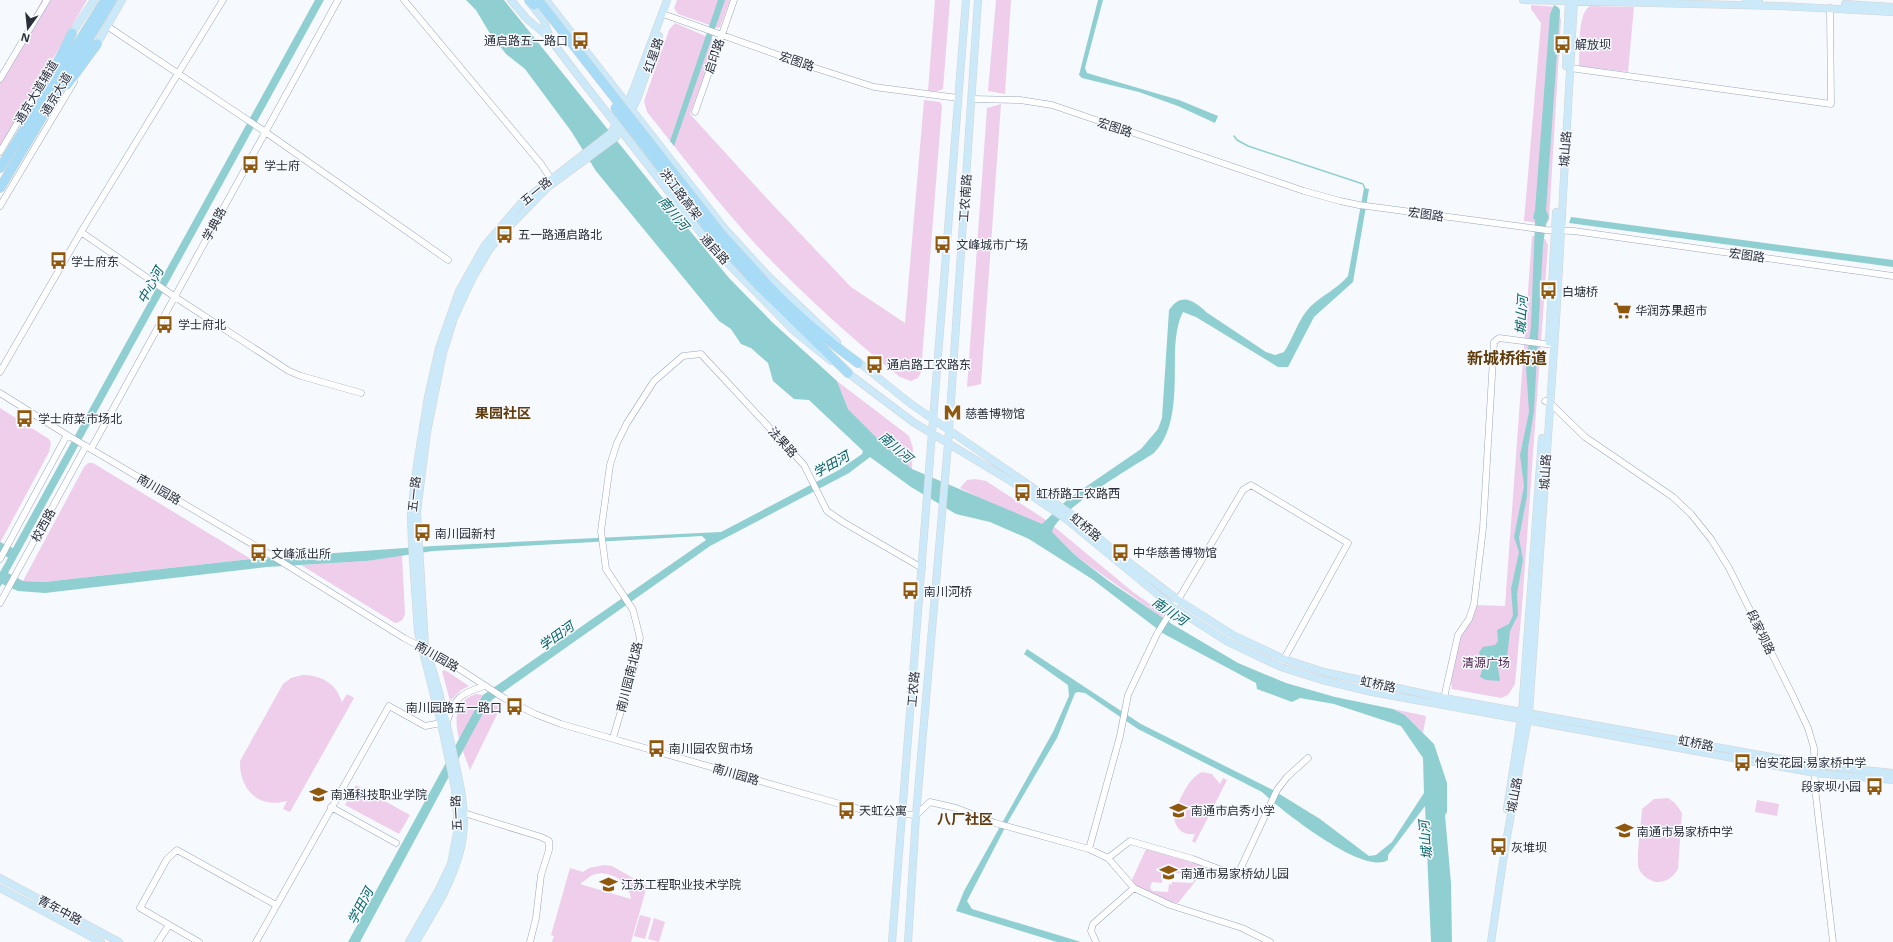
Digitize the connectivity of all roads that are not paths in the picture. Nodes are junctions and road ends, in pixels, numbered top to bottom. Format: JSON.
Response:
{"nodes":[{"id":1,"x":47,"y":0,"type":"edge"},
{"id":2,"x":94,"y":0,"type":"edge"},
{"id":3,"x":105,"y":0,"type":"edge"},
{"id":4,"x":112,"y":0,"type":"edge"},
{"id":5,"x":122,"y":0,"type":"edge"},
{"id":6,"x":223,"y":0,"type":"edge"},
{"id":7,"x":338,"y":0,"type":"edge"},
{"id":8,"x":404,"y":0,"type":"edge"},
{"id":9,"x":511,"y":0,"type":"edge"},
{"id":10,"x":546,"y":0,"type":"edge"},
{"id":11,"x":667,"y":0,"type":"edge"},
{"id":12,"x":671,"y":0,"type":"edge"},
{"id":13,"x":734,"y":0,"type":"edge"},
{"id":14,"x":966,"y":0,"type":"edge"},
{"id":15,"x":978,"y":0,"type":"edge"},
{"id":16,"x":1523,"y":0,"type":"edge"},
{"id":17,"x":1746,"y":0,"type":"edge"},
{"id":18,"x":532,"y":1,"type":"edge"},
{"id":19,"x":1572,"y":1,"type":"edge"},
{"id":20,"x":1893,"y":7,"type":"edge"},
{"id":21,"x":1830,"y":8,"type":"junction"},
{"id":22,"x":1893,"y":12,"type":"edge"},
{"id":23,"x":665,"y":14,"type":"junction"},
{"id":24,"x":107,"y":26,"type":"junction"},
{"id":25,"x":72,"y":33,"type":"junction"},
{"id":26,"x":720,"y":34,"type":"junction"},
{"id":27,"x":551,"y":40,"type":"junction"},
{"id":28,"x":83,"y":43,"type":"junction"},
{"id":29,"x":96,"y":44,"type":"junction"},
{"id":30,"x":1570,"y":68,"type":"junction"},
{"id":31,"x":178,"y":73,"type":"junction"},
{"id":32,"x":0,"y":79,"type":"edge"},
{"id":33,"x":958,"y":98,"type":"junction"},
{"id":34,"x":972,"y":100,"type":"junction"},
{"id":35,"x":627,"y":103,"type":"junction"},
{"id":36,"x":632,"y":110,"type":"junction"},
{"id":37,"x":695,"y":112,"type":"dead end"},
{"id":38,"x":619,"y":126,"type":"junction"},
{"id":39,"x":264,"y":131,"type":"junction"},
{"id":40,"x":13,"y":147,"type":"junction"},
{"id":41,"x":0,"y":152,"type":"edge"},
{"id":42,"x":20,"y":154,"type":"junction"},
{"id":43,"x":0,"y":168,"type":"edge"},
{"id":44,"x":552,"y":181,"type":"junction"},
{"id":45,"x":0,"y":188,"type":"edge"},
{"id":46,"x":0,"y":206,"type":"edge"},
{"id":47,"x":1558,"y":230,"type":"junction"},
{"id":48,"x":81,"y":232,"type":"junction"},
{"id":49,"x":448,"y":260,"type":"dead end"},
{"id":50,"x":1893,"y":276,"type":"edge"},
{"id":51,"x":762,"y":284,"type":"junction"},
{"id":52,"x":175,"y":297,"type":"junction"},
{"id":53,"x":1551,"y":345,"type":"junction"},
{"id":54,"x":701,"y":354,"type":"joint"},
{"id":55,"x":858,"y":362,"type":"junction"},
{"id":56,"x":0,"y":372,"type":"edge"},
{"id":57,"x":848,"y":373,"type":"junction"},
{"id":58,"x":361,"y":392,"type":"dead end"},
{"id":59,"x":0,"y":393,"type":"edge"},
{"id":60,"x":1547,"y":401,"type":"junction"},
{"id":61,"x":933,"y":419,"type":"junction"},
{"id":62,"x":949,"y":429,"type":"junction"},
{"id":63,"x":933,"y":435,"type":"junction"},
{"id":64,"x":69,"y":436,"type":"junction"},
{"id":65,"x":948,"y":444,"type":"junction"},
{"id":66,"x":87,"y":447,"type":"junction"},
{"id":67,"x":1055,"y":508,"type":"junction"},
{"id":68,"x":1068,"y":517,"type":"junction"},
{"id":69,"x":1,"y":557,"type":"edge"},
{"id":70,"x":922,"y":568,"type":"junction"},
{"id":71,"x":1178,"y":600,"type":"junction"},
{"id":72,"x":0,"y":603,"type":"edge"},
{"id":73,"x":1173,"y":607,"type":"junction"},
{"id":74,"x":423,"y":647,"type":"junction"},
{"id":75,"x":1284,"y":659,"type":"junction"},
{"id":76,"x":487,"y":688,"type":"junction"},
{"id":77,"x":1444,"y":698,"type":"junction"},
{"id":78,"x":1525,"y":716,"type":"junction"},
{"id":79,"x":444,"y":723,"type":"junction"},
{"id":80,"x":613,"y":738,"type":"junction"},
{"id":81,"x":1308,"y":758,"type":"dead end"},
{"id":82,"x":1816,"y":765,"type":"junction"},
{"id":83,"x":1815,"y":773,"type":"junction"},
{"id":84,"x":1893,"y":773,"type":"edge"},
{"id":85,"x":1893,"y":780,"type":"edge"},
{"id":86,"x":331,"y":807,"type":"junction"},
{"id":87,"x":461,"y":814,"type":"junction"},
{"id":88,"x":903,"y":814,"type":"junction"},
{"id":89,"x":916,"y":815,"type":"junction"},
{"id":90,"x":396,"y":843,"type":"dead end"},
{"id":91,"x":1089,"y":849,"type":"junction"},
{"id":92,"x":1108,"y":858,"type":"junction"},
{"id":93,"x":0,"y":878,"type":"edge"},
{"id":94,"x":0,"y":888,"type":"edge"},
{"id":95,"x":1134,"y":888,"type":"junction"},
{"id":96,"x":276,"y":906,"type":"junction"},
{"id":97,"x":169,"y":925,"type":"junction"},
{"id":98,"x":101,"y":942,"type":"edge"},
{"id":99,"x":119,"y":942,"type":"edge"},
{"id":100,"x":158,"y":942,"type":"edge"},
{"id":101,"x":199,"y":942,"type":"edge"},
{"id":102,"x":256,"y":942,"type":"edge"},
{"id":103,"x":409,"y":942,"type":"edge"},
{"id":104,"x":416,"y":942,"type":"edge"},
{"id":105,"x":530,"y":942,"type":"edge"},
{"id":106,"x":892,"y":942,"type":"edge"},
{"id":107,"x":908,"y":942,"type":"edge"},
{"id":108,"x":1096,"y":942,"type":"edge"},
{"id":109,"x":1270,"y":942,"type":"edge"},
{"id":110,"x":1486,"y":942,"type":"edge"},
{"id":111,"x":1491,"y":942,"type":"edge"},
{"id":112,"x":1833,"y":942,"type":"edge"}],
"edges":[{"from":1,"to":32,"type":"street"},
{"from":2,"to":25,"type":"main road"},
{"from":3,"to":28,"type":"highway","name":"通京大道"},
{"from":4,"to":28,"type":"highway","name":"通京大道"},
{"from":5,"to":24,"type":"main road"},
{"from":6,"to":31,"type":"street"},
{"from":7,"to":39,"type":"street","name":"学典路"},
{"from":8,"to":44,"type":"street"},
{"from":9,"to":27,"type":"main road"},
{"from":10,"to":35,"type":"main road","name":"通启路"},
{"from":11,"to":23,"type":"main road","name":"红星路"},
{"from":12,"to":23,"type":"main road","name":"红星路"},
{"from":13,"to":26,"type":"street","name":"启印路"},
{"from":14,"to":33,"type":"main road","name":"工农南路"},
{"from":15,"to":34,"type":"main road","name":"工农南路"},
{"from":16,"to":19,"type":"main road"},
{"from":17,"to":20,"type":"main road"},
{"from":18,"to":27,"type":"main road","name":"通启路"},
{"from":18,"to":51,"type":"highway","name":"洪江路高架","bridge":true},
{"from":19,"to":21,"type":"main road"},
{"from":19,"to":30,"type":"main road","name":"城山路"},
{"from":19,"to":47,"type":"main road","name":"城山路"},
{"from":21,"to":22,"type":"main road"},
{"from":21,"to":30,"type":"street"},
{"from":23,"to":26,"type":"street","name":"宏图路"},
{"from":23,"to":35,"type":"main road","name":"红星路"},
{"from":23,"to":36,"type":"main road","name":"红星路"},
{"from":24,"to":29,"type":"main road"},
{"from":24,"to":31,"type":"street"},
{"from":25,"to":40,"type":"highway"},
{"from":25,"to":41,"type":"street","name":"通京大道辅道"},
{"from":26,"to":33,"type":"street","name":"宏图路"},
{"from":26,"to":37,"type":"street","name":"启印路"},
{"from":27,"to":38,"type":"main road","name":"通启路"},
{"from":28,"to":40,"type":"highway","name":"通京大道"},
{"from":28,"to":42,"type":"highway","name":"通京大道"},
{"from":29,"to":42,"type":"highway"},
{"from":29,"to":46,"type":"street"},
{"from":30,"to":47,"type":"main road","name":"城山路"},
{"from":31,"to":39,"type":"street"},
{"from":31,"to":48,"type":"street"},
{"from":33,"to":61,"type":"main road","name":"工农南路"},
{"from":34,"to":47,"type":"street","name":"宏图路"},
{"from":34,"to":62,"type":"main road","name":"工农南路"},
{"from":35,"to":36,"type":"main road","name":"通启路"},
{"from":35,"to":38,"type":"main road","name":"五一路"},
{"from":36,"to":38,"type":"main road","name":"五一路"},
{"from":36,"to":55,"type":"main road","name":"通启路"},
{"from":38,"to":44,"type":"main road","name":"五一路"},
{"from":38,"to":57,"type":"main road","name":"通启路"},
{"from":39,"to":49,"type":"street"},
{"from":39,"to":52,"type":"street","name":"学典路"},
{"from":40,"to":43,"type":"highway","name":"通京大道"},
{"from":42,"to":45,"type":"highway","name":"通京大道"},
{"from":44,"to":74,"type":"main road","name":"五一路"},
{"from":47,"to":50,"type":"street","name":"宏图路"},
{"from":47,"to":53,"type":"main road","name":"城山路"},
{"from":48,"to":52,"type":"street"},
{"from":48,"to":56,"type":"street"},
{"from":51,"to":55,"type":"highway","name":"洪江路高架"},
{"from":51,"to":57,"type":"highway","name":"洪江路高架"},
{"from":52,"to":58,"type":"street"},
{"from":52,"to":66,"type":"street","name":"学典路"},
{"from":53,"to":60,"type":"main road","name":"城山路"},
{"from":53,"to":77,"type":"street"},
{"from":54,"to":70,"type":"street","name":"法果路"},
{"from":54,"to":80,"type":"street","name":"南川园南北路"},
{"from":55,"to":61,"type":"main road","name":"通启路"},
{"from":57,"to":63,"type":"main road","name":"通启路"},
{"from":59,"to":64,"type":"street","name":"南川园路"},
{"from":60,"to":78,"type":"main road","name":"城山路"},
{"from":60,"to":82,"type":"street","name":"段家坝路"},
{"from":61,"to":62,"type":"main road","name":"虹桥路"},
{"from":61,"to":63,"type":"main road","name":"工农南路"},
{"from":62,"to":65,"type":"main road","name":"工农南路"},
{"from":62,"to":67,"type":"main road","name":"虹桥路"},
{"from":63,"to":65,"type":"main road","name":"虹桥路"},
{"from":63,"to":70,"type":"main road","name":"工农路"},
{"from":64,"to":66,"type":"street","name":"南川园路"},
{"from":64,"to":69,"type":"street","name":"校西路"},
{"from":65,"to":67,"type":"main road","name":"虹桥路"},
{"from":65,"to":89,"type":"main road","name":"工农路"},
{"from":66,"to":72,"type":"street","name":"校西路"},
{"from":66,"to":74,"type":"street","name":"南川园路"},
{"from":67,"to":68,"type":"main road","name":"虹桥路"},
{"from":68,"to":71,"type":"main road","name":"虹桥路"},
{"from":68,"to":73,"type":"main road","name":"虹桥路"},
{"from":70,"to":88,"type":"main road","name":"工农路"},
{"from":71,"to":73,"type":"street"},
{"from":71,"to":75,"type":"main road","name":"虹桥路"},
{"from":71,"to":75,"type":"street"},
{"from":73,"to":78,"type":"main road","name":"虹桥路"},
{"from":73,"to":91,"type":"street"},
{"from":74,"to":76,"type":"street","name":"南川园路"},
{"from":74,"to":79,"type":"main road","name":"五一路"},
{"from":75,"to":77,"type":"main road","name":"虹桥路"},
{"from":76,"to":79,"type":"street"},
{"from":76,"to":80,"type":"street","name":"南川园路"},
{"from":77,"to":78,"type":"main road","name":"虹桥路"},
{"from":78,"to":82,"type":"main road","name":"虹桥路"},
{"from":78,"to":83,"type":"main road","name":"虹桥路"},
{"from":78,"to":110,"type":"main road","name":"城山路"},
{"from":78,"to":111,"type":"main road","name":"城山路"},
{"from":79,"to":86,"type":"street"},
{"from":79,"to":87,"type":"main road","name":"五一路"},
{"from":79,"to":87,"type":"main road","name":"五一路"},
{"from":80,"to":88,"type":"street","name":"南川园路"},
{"from":81,"to":92,"type":"street"},
{"from":82,"to":83,"type":"street","name":"段家坝路"},
{"from":82,"to":84,"type":"main road","name":"虹桥路"},
{"from":83,"to":85,"type":"main road","name":"虹桥路"},
{"from":83,"to":112,"type":"street","name":"段家坝路"},
{"from":86,"to":90,"type":"street"},
{"from":86,"to":96,"type":"street"},
{"from":87,"to":103,"type":"main road","name":"五一路"},
{"from":87,"to":104,"type":"main road","name":"五一路"},
{"from":87,"to":105,"type":"street"},
{"from":88,"to":89,"type":"street","name":"南川园路"},
{"from":88,"to":106,"type":"main road","name":"工农路"},
{"from":89,"to":91,"type":"street"},
{"from":89,"to":107,"type":"main road","name":"工农路"},
{"from":91,"to":92,"type":"street"},
{"from":92,"to":95,"type":"street"},
{"from":93,"to":99,"type":"main road","name":"青年中路"},
{"from":94,"to":98,"type":"main road","name":"青年中路"},
{"from":95,"to":108,"type":"street"},
{"from":95,"to":109,"type":"street"},
{"from":96,"to":97,"type":"street"},
{"from":96,"to":102,"type":"street"},
{"from":97,"to":100,"type":"street"},
{"from":97,"to":101,"type":"street"}]}
